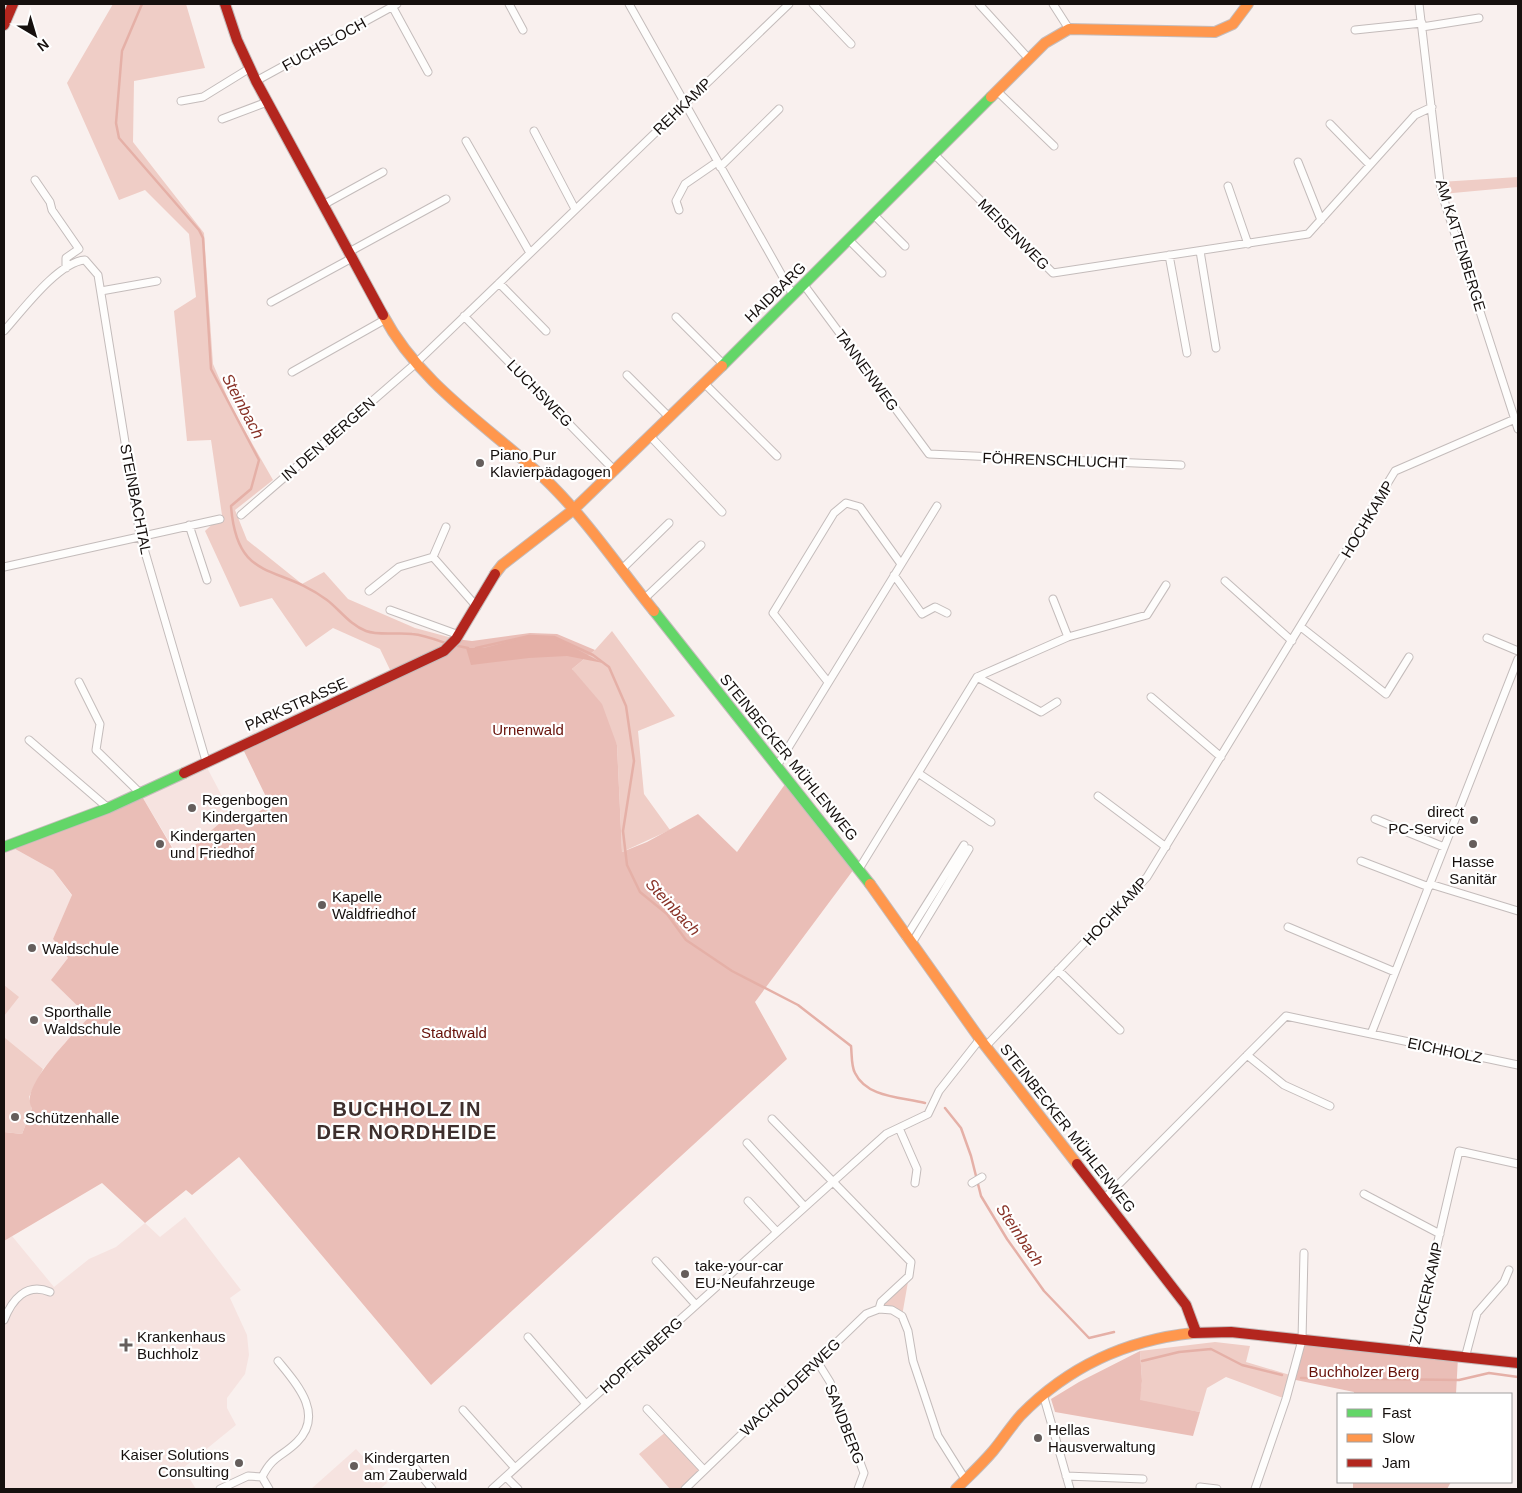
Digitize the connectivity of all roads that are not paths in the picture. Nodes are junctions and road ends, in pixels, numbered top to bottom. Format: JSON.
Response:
{"nodes":[{"id":1,"x":14,"y":4,"type":"edge"},
{"id":2,"x":226,"y":4,"type":"edge"},
{"id":3,"x":509,"y":4,"type":"edge"},
{"id":4,"x":629,"y":4,"type":"edge"},
{"id":5,"x":789,"y":4,"type":"edge"},
{"id":6,"x":813,"y":4,"type":"edge"},
{"id":7,"x":979,"y":4,"type":"edge"},
{"id":8,"x":1053,"y":4,"type":"edge"},
{"id":9,"x":1248,"y":4,"type":"edge"},
{"id":10,"x":1420,"y":4,"type":"edge"},
{"id":11,"x":395,"y":5,"type":"edge"},
{"id":12,"x":1479,"y":18,"type":"dead end"},
{"id":13,"x":4,"y":25,"type":"edge"},
{"id":14,"x":1422,"y":25,"type":"junction"},
{"id":15,"x":1069,"y":29,"type":"junction"},
{"id":16,"x":523,"y":30,"type":"dead end"},
{"id":17,"x":1355,"y":30,"type":"dead end"},
{"id":18,"x":851,"y":44,"type":"dead end"},
{"id":19,"x":1030,"y":59,"type":"junction"},
{"id":20,"x":250,"y":68,"type":"junction"},
{"id":21,"x":428,"y":72,"type":"dead end"},
{"id":22,"x":256,"y":81,"type":"junction"},
{"id":23,"x":997,"y":91,"type":"junction"},
{"id":24,"x":182,"y":101,"type":"dead end"},
{"id":25,"x":267,"y":102,"type":"junction"},
{"id":26,"x":684,"y":105,"type":"junction"},
{"id":27,"x":1432,"y":108,"type":"junction"},
{"id":28,"x":779,"y":109,"type":"dead end"},
{"id":29,"x":222,"y":119,"type":"dead end"},
{"id":30,"x":1330,"y":124,"type":"dead end"},
{"id":31,"x":534,"y":131,"type":"dead end"},
{"id":32,"x":466,"y":141,"type":"dead end"},
{"id":33,"x":1054,"y":146,"type":"dead end"},
{"id":34,"x":935,"y":154,"type":"junction"},
{"id":35,"x":1298,"y":162,"type":"dead end"},
{"id":36,"x":718,"y":164,"type":"junction"},
{"id":37,"x":1370,"y":165,"type":"junction"},
{"id":38,"x":383,"y":172,"type":"dead end"},
{"id":39,"x":35,"y":180,"type":"dead end"},
{"id":40,"x":1228,"y":186,"type":"dead end"},
{"id":41,"x":446,"y":199,"type":"dead end"},
{"id":42,"x":323,"y":205,"type":"junction"},
{"id":43,"x":576,"y":209,"type":"junction"},
{"id":44,"x":679,"y":210,"type":"dead end"},
{"id":45,"x":874,"y":215,"type":"junction"},
{"id":46,"x":1321,"y":220,"type":"junction"},
{"id":47,"x":849,"y":240,"type":"junction"},
{"id":48,"x":1248,"y":244,"type":"junction"},
{"id":49,"x":905,"y":246,"type":"dead end"},
{"id":50,"x":1200,"y":251,"type":"junction"},
{"id":51,"x":530,"y":253,"type":"junction"},
{"id":52,"x":351,"y":255,"type":"junction"},
{"id":53,"x":1169,"y":256,"type":"junction"},
{"id":54,"x":66,"y":268,"type":"junction"},
{"id":55,"x":882,"y":273,"type":"dead end"},
{"id":56,"x":158,"y":281,"type":"dead end"},
{"id":57,"x":499,"y":282,"type":"junction"},
{"id":58,"x":804,"y":285,"type":"junction"},
{"id":59,"x":100,"y":292,"type":"junction"},
{"id":60,"x":793,"y":295,"type":"junction"},
{"id":61,"x":271,"y":302,"type":"dead end"},
{"id":62,"x":464,"y":316,"type":"junction"},
{"id":63,"x":676,"y":317,"type":"dead end"},
{"id":64,"x":386,"y":319,"type":"junction"},
{"id":65,"x":4,"y":331,"type":"edge"},
{"id":66,"x":546,"y":331,"type":"dead end"},
{"id":67,"x":1216,"y":348,"type":"dead end"},
{"id":68,"x":1187,"y":353,"type":"dead end"},
{"id":69,"x":415,"y":364,"type":"junction"},
{"id":70,"x":723,"y":364,"type":"junction"},
{"id":71,"x":292,"y":372,"type":"dead end"},
{"id":72,"x":627,"y":375,"type":"dead end"},
{"id":73,"x":704,"y":383,"type":"junction"},
{"id":74,"x":669,"y":417,"type":"junction"},
{"id":75,"x":1515,"y":419,"type":"junction"},
{"id":76,"x":1518,"y":429,"type":"edge"},
{"id":77,"x":650,"y":436,"type":"junction"},
{"id":78,"x":929,"y":454,"type":"joint"},
{"id":79,"x":777,"y":456,"type":"dead end"},
{"id":80,"x":1181,"y":465,"type":"dead end"},
{"id":81,"x":615,"y":471,"type":"junction"},
{"id":82,"x":937,"y":506,"type":"dead end"},
{"id":83,"x":573,"y":510,"type":"junction"},
{"id":84,"x":722,"y":512,"type":"dead end"},
{"id":85,"x":240,"y":515,"type":"dead end"},
{"id":86,"x":220,"y":519,"type":"dead end"},
{"id":87,"x":668,"y":523,"type":"dead end"},
{"id":88,"x":189,"y":525,"type":"junction"},
{"id":89,"x":446,"y":527,"type":"dead end"},
{"id":90,"x":140,"y":535,"type":"junction"},
{"id":91,"x":701,"y":545,"type":"dead end"},
{"id":92,"x":433,"y":557,"type":"junction"},
{"id":93,"x":901,"y":564,"type":"junction"},
{"id":94,"x":4,"y":567,"type":"edge"},
{"id":95,"x":621,"y":570,"type":"junction"},
{"id":96,"x":894,"y":576,"type":"junction"},
{"id":97,"x":207,"y":580,"type":"dead end"},
{"id":98,"x":1225,"y":580,"type":"dead end"},
{"id":99,"x":1166,"y":585,"type":"dead end"},
{"id":100,"x":369,"y":591,"type":"dead end"},
{"id":101,"x":644,"y":599,"type":"junction"},
{"id":102,"x":1053,"y":599,"type":"dead end"},
{"id":103,"x":477,"y":607,"type":"junction"},
{"id":104,"x":390,"y":610,"type":"dead end"},
{"id":105,"x":946,"y":613,"type":"dead end"},
{"id":106,"x":1301,"y":627,"type":"junction"},
{"id":107,"x":459,"y":635,"type":"junction"},
{"id":108,"x":1068,"y":636,"type":"junction"},
{"id":109,"x":1486,"y":638,"type":"dead end"},
{"id":110,"x":1292,"y":641,"type":"junction"},
{"id":111,"x":1518,"y":651,"type":"edge"},
{"id":112,"x":1409,"y":657,"type":"dead end"},
{"id":113,"x":1518,"y":660,"type":"edge"},
{"id":114,"x":977,"y":678,"type":"junction"},
{"id":115,"x":79,"y":682,"type":"dead end"},
{"id":116,"x":828,"y":682,"type":"junction"},
{"id":117,"x":1151,"y":697,"type":"dead end"},
{"id":118,"x":1057,"y":702,"type":"dead end"},
{"id":119,"x":29,"y":740,"type":"dead end"},
{"id":120,"x":1221,"y":757,"type":"junction"},
{"id":121,"x":206,"y":761,"type":"junction"},
{"id":122,"x":777,"y":766,"type":"junction"},
{"id":123,"x":918,"y":773,"type":"junction"},
{"id":124,"x":140,"y":793,"type":"junction"},
{"id":125,"x":1098,"y":796,"type":"dead end"},
{"id":126,"x":108,"y":808,"type":"junction"},
{"id":127,"x":1375,"y":819,"type":"dead end"},
{"id":128,"x":991,"y":822,"type":"dead end"},
{"id":129,"x":4,"y":847,"type":"edge"},
{"id":130,"x":967,"y":847,"type":"dead end"},
{"id":131,"x":1444,"y":847,"type":"junction"},
{"id":132,"x":1166,"y":848,"type":"junction"},
{"id":133,"x":1361,"y":860,"type":"dead end"},
{"id":134,"x":859,"y":869,"type":"junction"},
{"id":135,"x":1429,"y":885,"type":"junction"},
{"id":136,"x":1518,"y":911,"type":"edge"},
{"id":137,"x":1288,"y":927,"type":"dead end"},
{"id":138,"x":909,"y":940,"type":"junction"},
{"id":139,"x":1058,"y":970,"type":"junction"},
{"id":140,"x":1395,"y":972,"type":"junction"},
{"id":141,"x":1120,"y":1030,"type":"dead end"},
{"id":142,"x":1371,"y":1034,"type":"junction"},
{"id":143,"x":983,"y":1043,"type":"junction"},
{"id":144,"x":1247,"y":1054,"type":"junction"},
{"id":145,"x":1518,"y":1066,"type":"edge"},
{"id":146,"x":1330,"y":1106,"type":"dead end"},
{"id":147,"x":772,"y":1119,"type":"dead end"},
{"id":148,"x":899,"y":1128,"type":"junction"},
{"id":149,"x":747,"y":1143,"type":"dead end"},
{"id":150,"x":1518,"y":1164,"type":"edge"},
{"id":151,"x":982,"y":1177,"type":"dead end"},
{"id":152,"x":832,"y":1183,"type":"junction"},
{"id":153,"x":915,"y":1183,"type":"dead end"},
{"id":154,"x":972,"y":1183,"type":"dead end"},
{"id":155,"x":1364,"y":1194,"type":"dead end"},
{"id":156,"x":1104,"y":1199,"type":"junction"},
{"id":157,"x":748,"y":1201,"type":"dead end"},
{"id":158,"x":805,"y":1207,"type":"junction"},
{"id":159,"x":777,"y":1232,"type":"junction"},
{"id":160,"x":1440,"y":1234,"type":"junction"},
{"id":161,"x":1304,"y":1253,"type":"dead end"},
{"id":162,"x":656,"y":1261,"type":"dead end"},
{"id":163,"x":1509,"y":1270,"type":"dead end"},
{"id":164,"x":50,"y":1292,"type":"dead end"},
{"id":165,"x":696,"y":1305,"type":"junction"},
{"id":166,"x":879,"y":1309,"type":"junction"},
{"id":167,"x":4,"y":1320,"type":"edge"},
{"id":168,"x":1196,"y":1332,"type":"junction"},
{"id":169,"x":528,"y":1337,"type":"dead end"},
{"id":170,"x":1302,"y":1340,"type":"junction"},
{"id":171,"x":1412,"y":1352,"type":"junction"},
{"id":172,"x":1466,"y":1358,"type":"junction"},
{"id":173,"x":278,"y":1361,"type":"dead end"},
{"id":174,"x":817,"y":1361,"type":"junction"},
{"id":175,"x":1518,"y":1363,"type":"edge"},
{"id":176,"x":1043,"y":1394,"type":"junction"},
{"id":177,"x":586,"y":1404,"type":"junction"},
{"id":178,"x":463,"y":1410,"type":"dead end"},
{"id":179,"x":647,"y":1410,"type":"dead end"},
{"id":180,"x":409,"y":1460,"type":"dead end"},
{"id":181,"x":515,"y":1468,"type":"junction"},
{"id":182,"x":703,"y":1469,"type":"junction"},
{"id":183,"x":1066,"y":1476,"type":"junction"},
{"id":184,"x":262,"y":1477,"type":"junction"},
{"id":185,"x":506,"y":1477,"type":"junction"},
{"id":186,"x":1143,"y":1479,"type":"dead end"},
{"id":187,"x":966,"y":1480,"type":"junction"},
{"id":188,"x":1200,"y":1487,"type":"dead end"},
{"id":189,"x":220,"y":1489,"type":"edge"},
{"id":190,"x":269,"y":1489,"type":"edge"},
{"id":191,"x":432,"y":1489,"type":"edge"},
{"id":192,"x":492,"y":1489,"type":"edge"},
{"id":193,"x":518,"y":1489,"type":"edge"},
{"id":194,"x":684,"y":1489,"type":"edge"},
{"id":195,"x":858,"y":1489,"type":"edge"},
{"id":196,"x":956,"y":1489,"type":"edge"},
{"id":197,"x":1070,"y":1489,"type":"edge"},
{"id":198,"x":1217,"y":1489,"type":"edge"},
{"id":199,"x":1255,"y":1489,"type":"edge"}],
"edges":[{"from":1,"to":13,"type":"street"},
{"from":2,"to":20,"type":"street","name":"STEINBECKER MÜHLENWEG"},
{"from":3,"to":16,"type":"street"},
{"from":4,"to":26,"type":"street"},
{"from":5,"to":26,"type":"street","name":"REHKAMP"},
{"from":6,"to":18,"type":"street"},
{"from":7,"to":19,"type":"street"},
{"from":8,"to":15,"type":"street"},
{"from":9,"to":15,"type":"street"},
{"from":10,"to":14,"type":"street","name":"AM KATTENBERGE"},
{"from":11,"to":21,"type":"street","name":"FUCHSLOCH"},
{"from":11,"to":22,"type":"street","name":"FUCHSLOCH"},
{"from":12,"to":14,"type":"street"},
{"from":14,"to":17,"type":"street"},
{"from":14,"to":27,"type":"street","name":"AM KATTENBERGE"},
{"from":15,"to":19,"type":"street","name":"HAIDBARG"},
{"from":19,"to":23,"type":"street","name":"HAIDBARG"},
{"from":20,"to":22,"type":"street","name":"STEINBECKER MÜHLENWEG"},
{"from":20,"to":24,"type":"street"},
{"from":22,"to":25,"type":"street","name":"STEINBECKER MÜHLENWEG"},
{"from":23,"to":33,"type":"street"},
{"from":23,"to":34,"type":"street","name":"HAIDBARG"},
{"from":25,"to":29,"type":"street"},
{"from":25,"to":42,"type":"street","name":"STEINBECKER MÜHLENWEG"},
{"from":26,"to":36,"type":"street"},
{"from":26,"to":43,"type":"street","name":"REHKAMP"},
{"from":27,"to":37,"type":"street","name":"MEISENWEG"},
{"from":27,"to":75,"type":"street","name":"AM KATTENBERGE"},
{"from":28,"to":36,"type":"street"},
{"from":30,"to":37,"type":"street"},
{"from":31,"to":43,"type":"street"},
{"from":32,"to":51,"type":"street"},
{"from":34,"to":45,"type":"street","name":"HAIDBARG"},
{"from":34,"to":53,"type":"street","name":"MEISENWEG"},
{"from":35,"to":46,"type":"street"},
{"from":36,"to":44,"type":"street"},
{"from":36,"to":60,"type":"street"},
{"from":37,"to":46,"type":"street","name":"MEISENWEG"},
{"from":38,"to":42,"type":"street"},
{"from":39,"to":54,"type":"street"},
{"from":40,"to":48,"type":"street"},
{"from":41,"to":52,"type":"street"},
{"from":42,"to":52,"type":"street","name":"STEINBECKER MÜHLENWEG"},
{"from":43,"to":51,"type":"street","name":"REHKAMP"},
{"from":45,"to":47,"type":"street","name":"HAIDBARG"},
{"from":45,"to":49,"type":"street"},
{"from":46,"to":48,"type":"street","name":"MEISENWEG"},
{"from":47,"to":55,"type":"street"},
{"from":47,"to":58,"type":"street","name":"HAIDBARG"},
{"from":48,"to":50,"type":"street","name":"MEISENWEG"},
{"from":50,"to":53,"type":"street","name":"MEISENWEG"},
{"from":50,"to":67,"type":"street"},
{"from":51,"to":57,"type":"street","name":"REHKAMP"},
{"from":52,"to":61,"type":"street"},
{"from":52,"to":64,"type":"street","name":"STEINBECKER MÜHLENWEG"},
{"from":53,"to":68,"type":"street"},
{"from":54,"to":59,"type":"street","name":"STEINBACHTAL"},
{"from":54,"to":65,"type":"street"},
{"from":56,"to":59,"type":"street"},
{"from":57,"to":62,"type":"street","name":"REHKAMP"},
{"from":57,"to":66,"type":"street"},
{"from":58,"to":60,"type":"street","name":"HAIDBARG"},
{"from":58,"to":78,"type":"street","name":"TANNENWEG"},
{"from":59,"to":90,"type":"street","name":"STEINBACHTAL"},
{"from":60,"to":70,"type":"street","name":"HAIDBARG"},
{"from":62,"to":69,"type":"street","name":"REHKAMP"},
{"from":62,"to":81,"type":"street","name":"LUCHSWEG"},
{"from":63,"to":70,"type":"street"},
{"from":64,"to":69,"type":"street","name":"STEINBECKER MÜHLENWEG"},
{"from":64,"to":71,"type":"street"},
{"from":69,"to":83,"type":"street","name":"STEINBECKER MÜHLENWEG"},
{"from":69,"to":85,"type":"street","name":"IN DEN BERGEN"},
{"from":70,"to":73,"type":"street","name":"HAIDBARG"},
{"from":72,"to":74,"type":"street"},
{"from":73,"to":74,"type":"street","name":"HAIDBARG"},
{"from":73,"to":79,"type":"street"},
{"from":74,"to":77,"type":"street","name":"HAIDBARG"},
{"from":75,"to":76,"type":"street","name":"AM KATTENBERGE"},
{"from":75,"to":106,"type":"street","name":"HOCHKAMP"},
{"from":77,"to":81,"type":"street","name":"HAIDBARG"},
{"from":77,"to":84,"type":"street"},
{"from":78,"to":80,"type":"street","name":"FÖHRENSCHLUCHT"},
{"from":81,"to":83,"type":"street","name":"HAIDBARG"},
{"from":82,"to":93,"type":"street"},
{"from":83,"to":95,"type":"street","name":"STEINBECKER MÜHLENWEG"},
{"from":83,"to":103,"type":"street","name":"PARKSTRASSE"},
{"from":86,"to":88,"type":"street"},
{"from":87,"to":95,"type":"street"},
{"from":88,"to":90,"type":"street"},
{"from":88,"to":97,"type":"street"},
{"from":89,"to":92,"type":"street"},
{"from":90,"to":94,"type":"street"},
{"from":90,"to":121,"type":"street","name":"STEINBACHTAL"},
{"from":91,"to":101,"type":"street"},
{"from":92,"to":100,"type":"street"},
{"from":92,"to":103,"type":"street"},
{"from":93,"to":96,"type":"street"},
{"from":93,"to":116,"type":"street"},
{"from":95,"to":101,"type":"street","name":"STEINBECKER MÜHLENWEG"},
{"from":96,"to":105,"type":"street"},
{"from":96,"to":116,"type":"street"},
{"from":98,"to":110,"type":"street"},
{"from":99,"to":108,"type":"street"},
{"from":101,"to":122,"type":"street","name":"STEINBECKER MÜHLENWEG"},
{"from":102,"to":108,"type":"street"},
{"from":103,"to":107,"type":"street","name":"PARKSTRASSE"},
{"from":104,"to":107,"type":"street"},
{"from":106,"to":110,"type":"street","name":"HOCHKAMP"},
{"from":106,"to":112,"type":"street"},
{"from":107,"to":121,"type":"street","name":"PARKSTRASSE"},
{"from":108,"to":114,"type":"street"},
{"from":109,"to":111,"type":"street"},
{"from":110,"to":120,"type":"street","name":"HOCHKAMP"},
{"from":113,"to":131,"type":"street"},
{"from":114,"to":118,"type":"street"},
{"from":114,"to":123,"type":"street"},
{"from":115,"to":124,"type":"street"},
{"from":116,"to":122,"type":"street"},
{"from":117,"to":120,"type":"street"},
{"from":119,"to":126,"type":"street"},
{"from":120,"to":132,"type":"street","name":"HOCHKAMP"},
{"from":121,"to":124,"type":"street","name":"PARKSTRASSE"},
{"from":122,"to":134,"type":"street","name":"STEINBECKER MÜHLENWEG"},
{"from":123,"to":128,"type":"street"},
{"from":123,"to":134,"type":"street"},
{"from":124,"to":126,"type":"street","name":"PARKSTRASSE"},
{"from":125,"to":132,"type":"street"},
{"from":126,"to":129,"type":"street","name":"PARKSTRASSE"},
{"from":127,"to":131,"type":"street"},
{"from":130,"to":138,"type":"street"},
{"from":131,"to":135,"type":"street"},
{"from":132,"to":139,"type":"street","name":"HOCHKAMP"},
{"from":133,"to":135,"type":"street"},
{"from":134,"to":138,"type":"street","name":"STEINBECKER MÜHLENWEG"},
{"from":135,"to":136,"type":"street"},
{"from":135,"to":140,"type":"street"},
{"from":137,"to":140,"type":"street"},
{"from":138,"to":143,"type":"street","name":"STEINBECKER MÜHLENWEG"},
{"from":139,"to":141,"type":"street"},
{"from":139,"to":143,"type":"street","name":"HOCHKAMP"},
{"from":140,"to":142,"type":"street"},
{"from":142,"to":144,"type":"street","name":"EICHHOLZ"},
{"from":142,"to":145,"type":"street","name":"EICHHOLZ"},
{"from":143,"to":148,"type":"street","name":"HOPFENBERG"},
{"from":143,"to":156,"type":"street","name":"STEINBECKER MÜHLENWEG"},
{"from":144,"to":146,"type":"street"},
{"from":144,"to":156,"type":"street"},
{"from":147,"to":152,"type":"street"},
{"from":148,"to":152,"type":"street","name":"HOPFENBERG"},
{"from":148,"to":153,"type":"street"},
{"from":149,"to":158,"type":"street"},
{"from":150,"to":160,"type":"street","name":"ZUCKERKAMP"},
{"from":151,"to":154,"type":"street"},
{"from":152,"to":158,"type":"street","name":"HOPFENBERG"},
{"from":152,"to":166,"type":"street","name":"WACHOLDERWEG"},
{"from":155,"to":160,"type":"street","name":"ZUCKERKAMP"},
{"from":156,"to":168,"type":"street","name":"STEINBECKER MÜHLENWEG"},
{"from":157,"to":159,"type":"street"},
{"from":158,"to":159,"type":"street","name":"HOPFENBERG"},
{"from":159,"to":165,"type":"street","name":"HOPFENBERG"},
{"from":160,"to":171,"type":"street","name":"ZUCKERKAMP"},
{"from":161,"to":170,"type":"street"},
{"from":162,"to":165,"type":"street","name":"HOPFENBERG"},
{"from":163,"to":172,"type":"street"},
{"from":164,"to":167,"type":"street"},
{"from":165,"to":177,"type":"street","name":"HOPFENBERG"},
{"from":166,"to":174,"type":"street","name":"WACHOLDERWEG"},
{"from":166,"to":187,"type":"street"},
{"from":168,"to":170,"type":"street"},
{"from":168,"to":176,"type":"street"},
{"from":169,"to":177,"type":"street","name":"HOPFENBERG"},
{"from":170,"to":171,"type":"street"},
{"from":170,"to":199,"type":"street"},
{"from":171,"to":172,"type":"street"},
{"from":172,"to":175,"type":"street"},
{"from":173,"to":184,"type":"street"},
{"from":174,"to":182,"type":"street","name":"WACHOLDERWEG"},
{"from":174,"to":195,"type":"street","name":"SANDBERG"},
{"from":176,"to":183,"type":"street"},
{"from":176,"to":187,"type":"street"},
{"from":177,"to":181,"type":"street","name":"HOPFENBERG"},
{"from":178,"to":181,"type":"street"},
{"from":179,"to":182,"type":"street"},
{"from":180,"to":191,"type":"street"},
{"from":181,"to":185,"type":"street","name":"HOPFENBERG"},
{"from":182,"to":194,"type":"street","name":"WACHOLDERWEG"},
{"from":183,"to":186,"type":"street"},
{"from":183,"to":197,"type":"street"},
{"from":184,"to":189,"type":"street"},
{"from":184,"to":190,"type":"street"},
{"from":185,"to":192,"type":"street","name":"HOPFENBERG"},
{"from":185,"to":193,"type":"street"},
{"from":187,"to":196,"type":"street"},
{"from":188,"to":198,"type":"street"}]}
